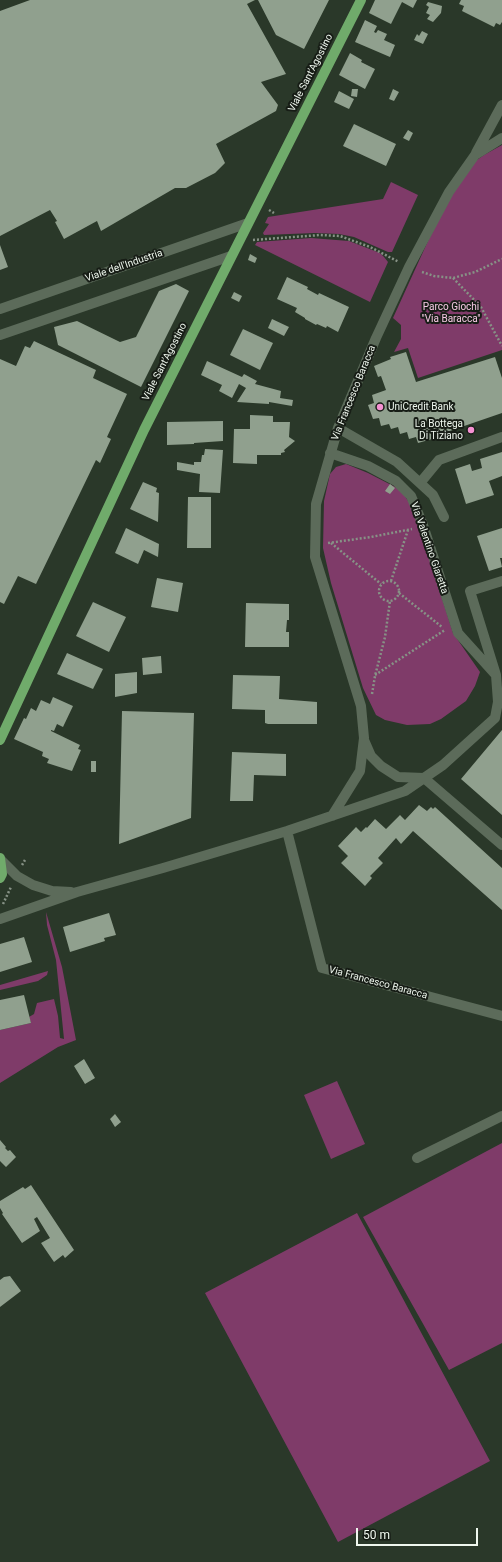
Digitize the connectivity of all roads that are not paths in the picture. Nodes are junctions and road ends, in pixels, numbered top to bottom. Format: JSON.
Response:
{"nodes":[{"id":1,"x":361,"y":0,"type":"edge"},
{"id":2,"x":502,"y":105,"type":"edge"},
{"id":3,"x":502,"y":138,"type":"edge"},
{"id":4,"x":475,"y":155,"type":"junction"},
{"id":5,"x":248,"y":223,"type":"junction"},
{"id":6,"x":231,"y":256,"type":"junction"},
{"id":7,"x":0,"y":309,"type":"edge"},
{"id":8,"x":0,"y":335,"type":"edge"},
{"id":9,"x":338,"y":428,"type":"junction"},
{"id":10,"x":502,"y":437,"type":"edge"},
{"id":11,"x":330,"y":453,"type":"junction"},
{"id":12,"x":420,"y":483,"type":"junction"},
{"id":13,"x":444,"y":518,"type":"dead end"},
{"id":14,"x":502,"y":581,"type":"edge"},
{"id":15,"x":496,"y":675,"type":"junction"},
{"id":16,"x":500,"y":702,"type":"edge"},
{"id":17,"x":364,"y":738,"type":"junction"},
{"id":18,"x":0,"y":740,"type":"edge"},
{"id":19,"x":424,"y":778,"type":"junction"},
{"id":20,"x":332,"y":816,"type":"junction"},
{"id":21,"x":287,"y":831,"type":"junction"},
{"id":22,"x":502,"y":845,"type":"edge"},
{"id":23,"x":0,"y":859,"type":"edge"},
{"id":24,"x":0,"y":878,"type":"edge"},
{"id":25,"x":77,"y":892,"type":"junction"},
{"id":26,"x":0,"y":919,"type":"edge"},
{"id":27,"x":502,"y":1016,"type":"edge"},
{"id":28,"x":502,"y":1116,"type":"edge"},
{"id":29,"x":417,"y":1158,"type":"dead end"}],
"edges":[{"from":1,"to":5,"type":"main road","name":"Viale Sant'Agostino"},
{"from":2,"to":4,"type":"street"},
{"from":3,"to":4,"type":"street","name":"Via Francesco Baracca"},
{"from":4,"to":9,"type":"street","name":"Via Francesco Baracca"},
{"from":5,"to":6,"type":"main road","name":"Viale Sant'Agostino"},
{"from":5,"to":7,"type":"street","name":"Viale dell'Industria"},
{"from":6,"to":8,"type":"street"},
{"from":6,"to":18,"type":"main road","name":"Viale Sant'Agostino"},
{"from":9,"to":11,"type":"street","name":"Via Francesco Baracca"},
{"from":9,"to":12,"type":"street","name":"Via Valentino Giaretta"},
{"from":10,"to":12,"type":"street"},
{"from":11,"to":15,"type":"street","name":"Via Valentino Giaretta"},
{"from":11,"to":17,"type":"street","name":"Via Francesco Baracca"},
{"from":12,"to":13,"type":"street","name":"Via Valentino Giaretta"},
{"from":14,"to":15,"type":"street"},
{"from":15,"to":16,"type":"street"},
{"from":16,"to":19,"type":"street"},
{"from":17,"to":19,"type":"street"},
{"from":17,"to":20,"type":"street","name":"Via Francesco Baracca"},
{"from":19,"to":20,"type":"street"},
{"from":19,"to":22,"type":"street"},
{"from":20,"to":21,"type":"street"},
{"from":21,"to":25,"type":"street"},
{"from":21,"to":27,"type":"street","name":"Via Francesco Baracca"},
{"from":23,"to":24,"type":"main road"},
{"from":23,"to":25,"type":"street"},
{"from":25,"to":26,"type":"street"},
{"from":28,"to":29,"type":"street"}]}
